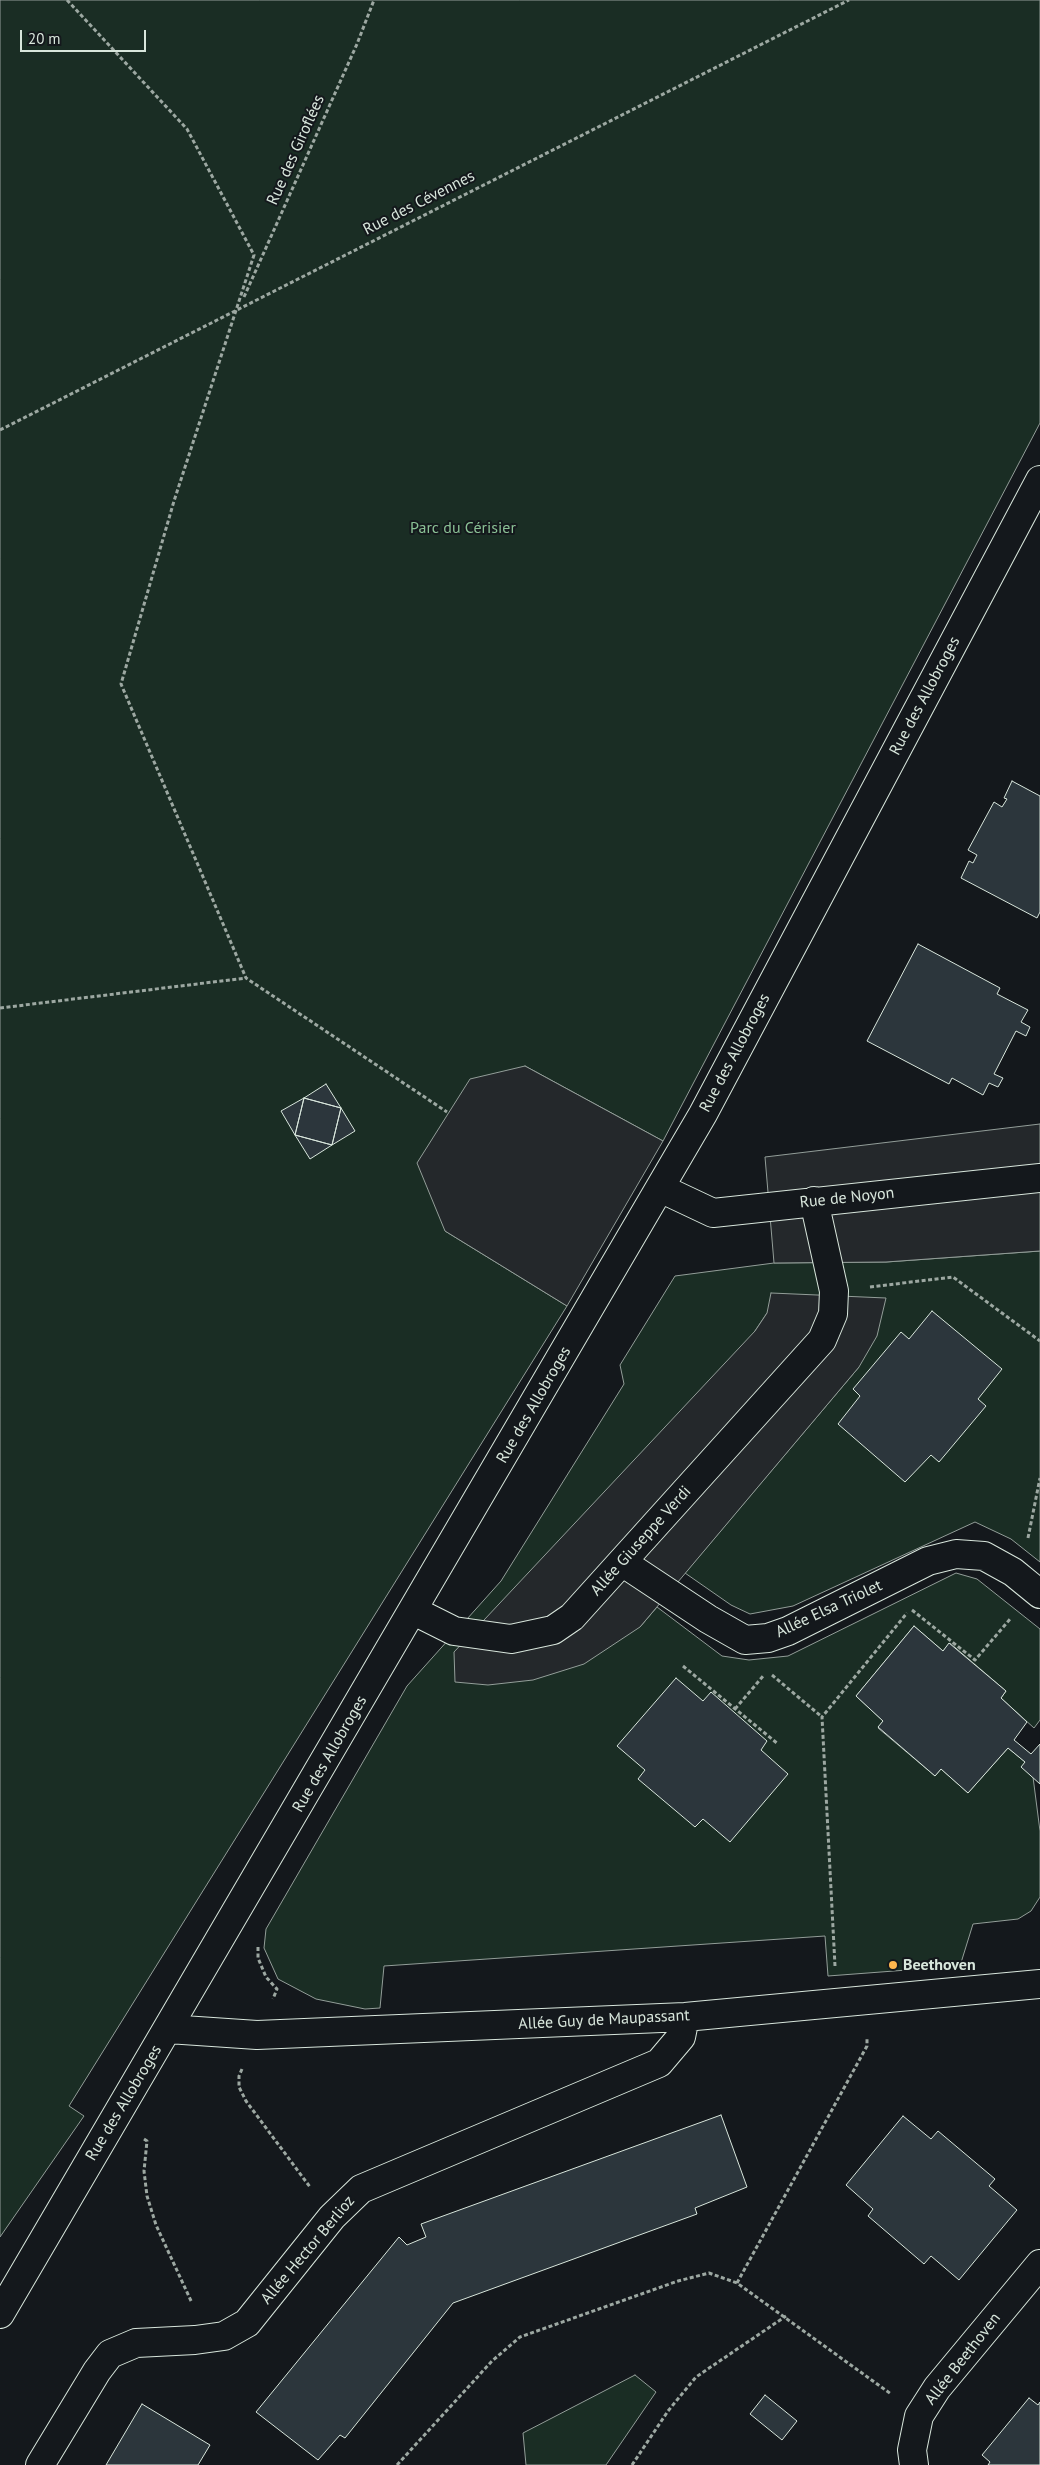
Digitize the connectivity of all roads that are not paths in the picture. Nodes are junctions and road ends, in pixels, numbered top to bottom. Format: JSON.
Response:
{"nodes":[{"id":1,"x":1040,"y":480,"type":"edge"},
{"id":2,"x":1040,"y":1178,"type":"edge"},
{"id":3,"x":660,"y":1188,"type":"junction"},
{"id":4,"x":814,"y":1202,"type":"junction"},
{"id":5,"x":622,"y":1562,"type":"junction"},
{"id":6,"x":1037,"y":1592,"type":"edge"},
{"id":7,"x":414,"y":1611,"type":"junction"},
{"id":8,"x":1040,"y":1984,"type":"edge"},
{"id":9,"x":685,"y":2017,"type":"junction"},
{"id":10,"x":168,"y":2029,"type":"junction"},
{"id":11,"x":1035,"y":2280,"type":"edge"},
{"id":12,"x":0,"y":2314,"type":"edge"},
{"id":13,"x":40,"y":2465,"type":"edge"},
{"id":14,"x":914,"y":2465,"type":"edge"}],
"edges":[{"from":1,"to":3,"type":"street","name":"Rue des Allobroges"},
{"from":2,"to":4,"type":"street","name":"Rue de Noyon"},
{"from":3,"to":4,"type":"street","name":"Rue de Noyon"},
{"from":3,"to":7,"type":"street","name":"Rue des Allobroges"},
{"from":4,"to":5,"type":"street","name":"Allée Giuseppe Verdi"},
{"from":5,"to":6,"type":"street","name":"Allée Elsa Triolet"},
{"from":5,"to":7,"type":"street","name":"Allée Giuseppe Verdi"},
{"from":7,"to":10,"type":"street","name":"Rue des Allobroges"},
{"from":8,"to":9,"type":"street","name":"Allée Guy de Maupassant"},
{"from":9,"to":10,"type":"street","name":"Allée Guy de Maupassant"},
{"from":9,"to":13,"type":"street","name":"Allée Hector Berlioz"},
{"from":10,"to":12,"type":"street","name":"Rue des Allobroges"},
{"from":11,"to":14,"type":"street","name":"Allée Beethoven"}]}
